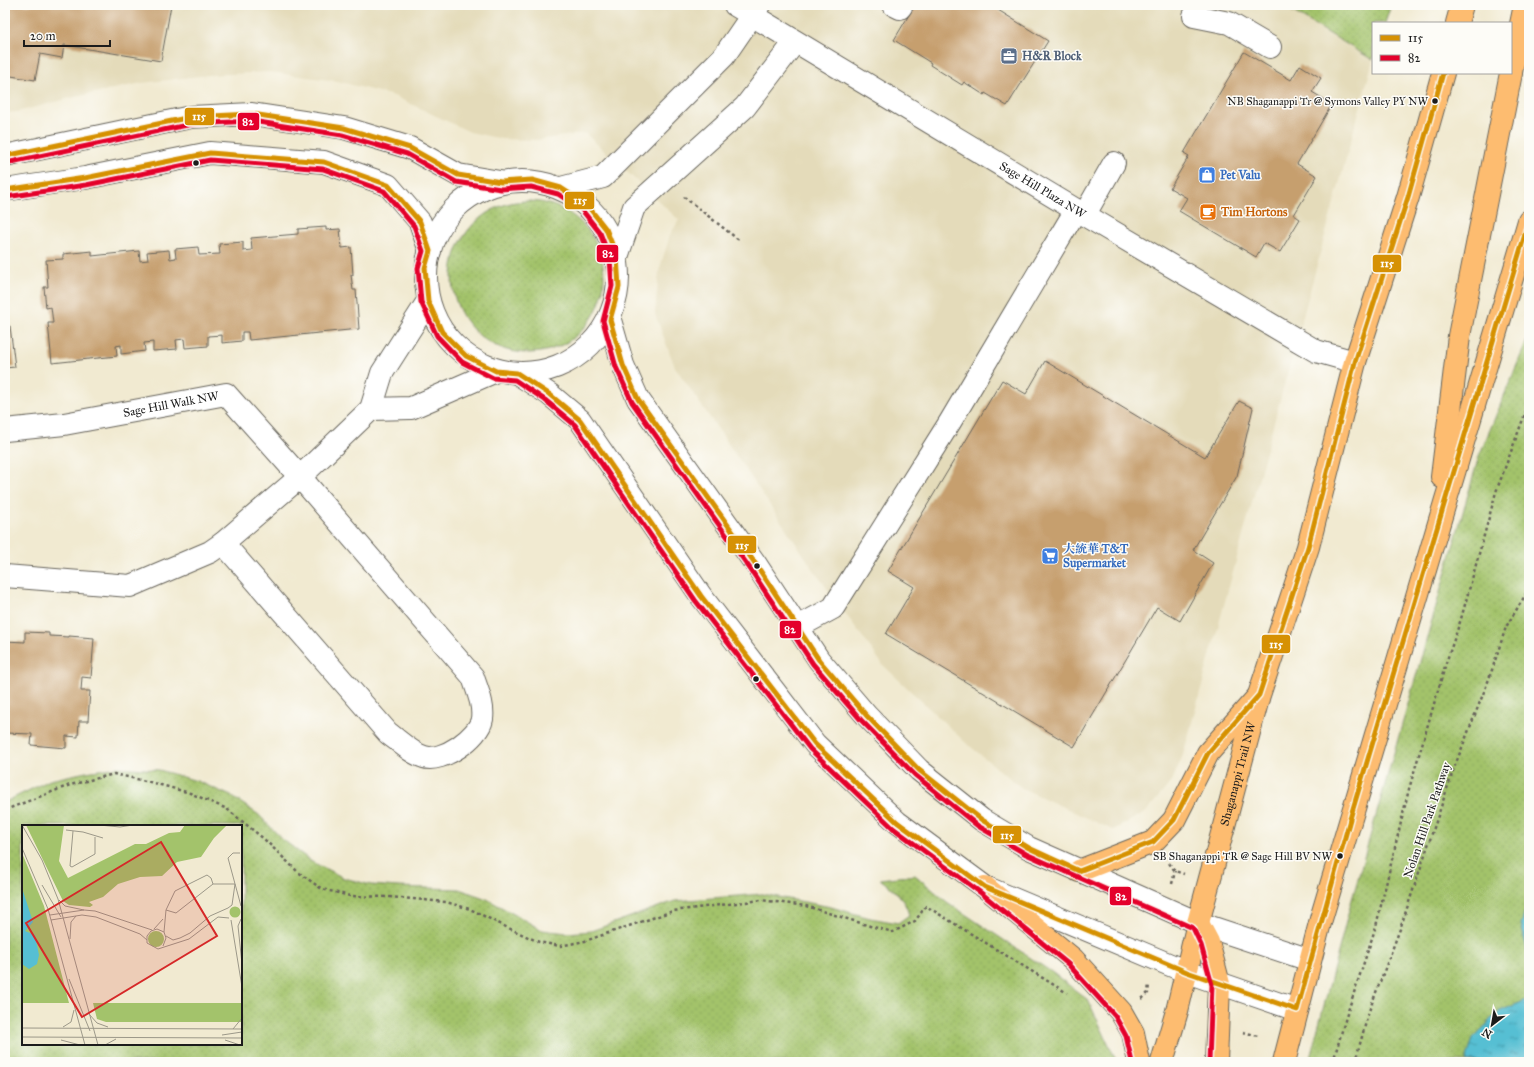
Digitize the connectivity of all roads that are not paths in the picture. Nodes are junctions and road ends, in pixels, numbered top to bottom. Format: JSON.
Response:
{"nodes":[{"id":1,"x":894,"y":5,"type":"edge"},
{"id":2,"x":902,"y":5,"type":"edge"},
{"id":3,"x":1462,"y":5,"type":"edge"},
{"id":4,"x":1525,"y":5,"type":"edge"},
{"id":5,"x":749,"y":9,"type":"edge"},
{"id":6,"x":1194,"y":16,"type":"dead end"},
{"id":7,"x":1457,"y":22,"type":"edge"},
{"id":8,"x":795,"y":42,"type":"junction"},
{"id":9,"x":1270,"y":46,"type":"dead end"},
{"id":10,"x":1512,"y":67,"type":"edge"},
{"id":11,"x":1443,"y":74,"type":"edge"},
{"id":12,"x":1511,"y":74,"type":"edge"},
{"id":13,"x":5,"y":156,"type":"edge"},
{"id":14,"x":1114,"y":163,"type":"dead end"},
{"id":15,"x":501,"y":182,"type":"junction"},
{"id":16,"x":561,"y":188,"type":"junction"},
{"id":17,"x":5,"y":190,"type":"edge"},
{"id":18,"x":1080,"y":212,"type":"junction"},
{"id":19,"x":1529,"y":221,"type":"edge"},
{"id":20,"x":430,"y":251,"type":"junction"},
{"id":21,"x":617,"y":257,"type":"junction"},
{"id":22,"x":428,"y":301,"type":"junction"},
{"id":23,"x":610,"y":320,"type":"junction"},
{"id":24,"x":1355,"y":362,"type":"junction"},
{"id":25,"x":506,"y":372,"type":"junction"},
{"id":26,"x":371,"y":409,"type":"junction"},
{"id":27,"x":5,"y":430,"type":"edge"},
{"id":28,"x":300,"y":477,"type":"junction"},
{"id":29,"x":1435,"y":536,"type":"junction"},
{"id":30,"x":223,"y":543,"type":"junction"},
{"id":31,"x":5,"y":576,"type":"edge"},
{"id":32,"x":798,"y":627,"type":"junction"},
{"id":33,"x":1259,"y":695,"type":"junction"},
{"id":34,"x":1079,"y":871,"type":"junction"},
{"id":35,"x":985,"y":887,"type":"junction"},
{"id":36,"x":1198,"y":923,"type":"junction"},
{"id":37,"x":1310,"y":960,"type":"junction"},
{"id":38,"x":1187,"y":972,"type":"junction"},
{"id":39,"x":1219,"y":984,"type":"junction"},
{"id":40,"x":1297,"y":1010,"type":"junction"},
{"id":41,"x":1139,"y":1062,"type":"edge"},
{"id":42,"x":1162,"y":1062,"type":"edge"},
{"id":43,"x":1216,"y":1062,"type":"edge"},
{"id":44,"x":1284,"y":1062,"type":"edge"}],
"edges":[{"from":1,"to":2,"type":"street"},
{"from":3,"to":7,"type":"main road"},
{"from":4,"to":10,"type":"main road"},
{"from":5,"to":8,"type":"street","name":"Sage Hill Plaza NW"},
{"from":5,"to":16,"type":"street"},
{"from":6,"to":9,"type":"street"},
{"from":8,"to":18,"type":"street","name":"Sage Hill Plaza NW"},
{"from":8,"to":21,"type":"street"},
{"from":11,"to":24,"type":"main road","name":"Shaganappi Trail NW"},
{"from":12,"to":29,"type":"main road"},
{"from":13,"to":15,"type":"street"},
{"from":14,"to":18,"type":"street"},
{"from":15,"to":16,"type":"street"},
{"from":15,"to":20,"type":"street"},
{"from":16,"to":21,"type":"street"},
{"from":17,"to":20,"type":"street"},
{"from":18,"to":24,"type":"street","name":"Sage Hill Plaza NW"},
{"from":18,"to":32,"type":"street"},
{"from":19,"to":29,"type":"main road"},
{"from":20,"to":22,"type":"street"},
{"from":21,"to":23,"type":"street"},
{"from":22,"to":25,"type":"street"},
{"from":22,"to":26,"type":"street"},
{"from":23,"to":25,"type":"street"},
{"from":23,"to":32,"type":"street"},
{"from":24,"to":33,"type":"main road","name":"Shaganappi Trail NW"},
{"from":25,"to":26,"type":"street"},
{"from":25,"to":35,"type":"street"},
{"from":26,"to":28,"type":"street"},
{"from":27,"to":28,"type":"street","name":"Sage Hill Walk NW"},
{"from":28,"to":30,"type":"street"},
{"from":28,"to":30,"type":"street"},
{"from":29,"to":37,"type":"main road"},
{"from":30,"to":31,"type":"street"},
{"from":32,"to":34,"type":"street"},
{"from":33,"to":34,"type":"main road"},
{"from":33,"to":36,"type":"main road","name":"Shaganappi Trail NW"},
{"from":34,"to":36,"type":"street"},
{"from":35,"to":38,"type":"street"},
{"from":35,"to":41,"type":"main road"},
{"from":36,"to":37,"type":"street"},
{"from":36,"to":38,"type":"main road","name":"Shaganappi Trail NW"},
{"from":36,"to":39,"type":"main road"},
{"from":37,"to":40,"type":"main road"},
{"from":38,"to":39,"type":"street"},
{"from":38,"to":42,"type":"main road","name":"Shaganappi Trail NW"},
{"from":39,"to":40,"type":"street"},
{"from":39,"to":43,"type":"main road"},
{"from":40,"to":44,"type":"main road"}]}
